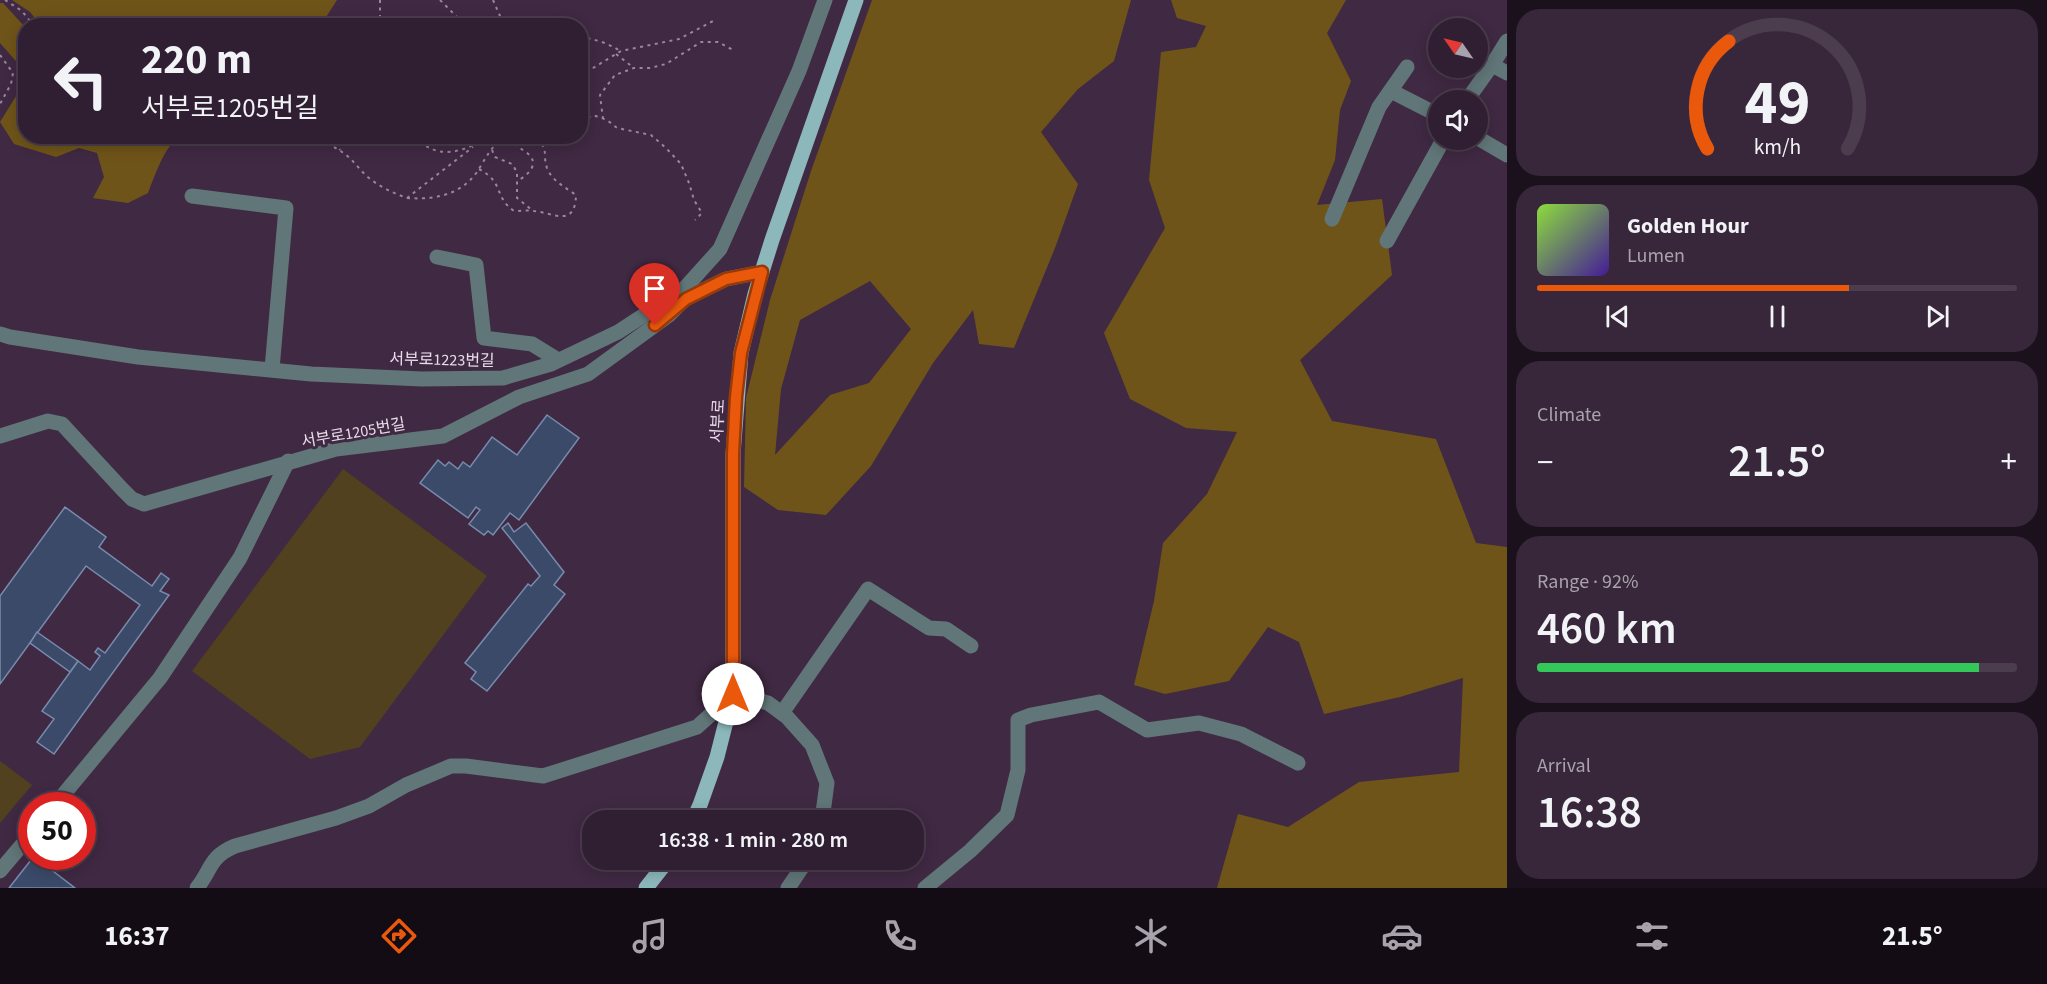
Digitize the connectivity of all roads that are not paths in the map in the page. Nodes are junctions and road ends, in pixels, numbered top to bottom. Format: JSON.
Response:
{"nodes":[{"id":1,"x":825,"y":0,"type":"edge"},
{"id":2,"x":856,"y":0,"type":"edge"},
{"id":3,"x":1507,"y":41,"type":"edge"},
{"id":4,"x":1492,"y":65,"type":"junction"},
{"id":5,"x":1407,"y":67,"type":"dead end"},
{"id":6,"x":1507,"y":73,"type":"edge"},
{"id":7,"x":1474,"y":90,"type":"edge"},
{"id":8,"x":1391,"y":91,"type":"junction"},
{"id":9,"x":1428,"y":110,"type":"edge"},
{"id":10,"x":1488,"y":144,"type":"edge"},
{"id":11,"x":1437,"y":150,"type":"edge"},
{"id":12,"x":1507,"y":155,"type":"edge"},
{"id":13,"x":192,"y":196,"type":"dead end"},
{"id":14,"x":1332,"y":219,"type":"dead end"},
{"id":15,"x":1387,"y":241,"type":"dead end"},
{"id":16,"x":437,"y":257,"type":"dead end"},
{"id":17,"x":762,"y":272,"type":"junction"},
{"id":18,"x":621,"y":330,"type":"junction"},
{"id":19,"x":0,"y":334,"type":"edge"},
{"id":20,"x":628,"y":344,"type":"junction"},
{"id":21,"x":558,"y":360,"type":"junction"},
{"id":22,"x":272,"y":369,"type":"junction"},
{"id":23,"x":0,"y":436,"type":"edge"},
{"id":24,"x":288,"y":461,"type":"junction"},
{"id":25,"x":971,"y":646,"type":"dead end"},
{"id":26,"x":733,"y":694,"type":"junction"},
{"id":27,"x":782,"y":713,"type":"junction"},
{"id":28,"x":1298,"y":763,"type":"dead end"},
{"id":29,"x":66,"y":792,"type":"edge"},
{"id":30,"x":698,"y":810,"type":"edge"},
{"id":31,"x":823,"y":810,"type":"edge"},
{"id":32,"x":18,"y":850,"type":"edge"},
{"id":33,"x":660,"y":870,"type":"edge"},
{"id":34,"x":800,"y":870,"type":"edge"},
{"id":35,"x":0,"y":871,"type":"edge"},
{"id":36,"x":197,"y":888,"type":"edge"},
{"id":37,"x":646,"y":888,"type":"edge"},
{"id":38,"x":788,"y":888,"type":"edge"},
{"id":39,"x":925,"y":888,"type":"edge"}],
"edges":[{"from":1,"to":18,"type":"street","name":"서부로1223번길"},
{"from":2,"to":17,"type":"main road","name":"서부로"},
{"from":3,"to":4,"type":"street"},
{"from":4,"to":6,"type":"street"},
{"from":4,"to":7,"type":"street"},
{"from":5,"to":8,"type":"street"},
{"from":8,"to":9,"type":"street"},
{"from":8,"to":14,"type":"street"},
{"from":10,"to":12,"type":"street"},
{"from":11,"to":15,"type":"street"},
{"from":13,"to":22,"type":"street"},
{"from":16,"to":21,"type":"street"},
{"from":17,"to":20,"type":"street","name":"서부로1205번길"},
{"from":17,"to":26,"type":"main road","name":"서부로"},
{"from":18,"to":20,"type":"street"},
{"from":18,"to":21,"type":"street","name":"서부로1223번길"},
{"from":19,"to":22,"type":"street","name":"서부로1223번길"},
{"from":20,"to":24,"type":"street","name":"서부로1205번길"},
{"from":21,"to":22,"type":"street","name":"서부로1223번길"},
{"from":23,"to":24,"type":"street"},
{"from":24,"to":29,"type":"street","name":"서부로1205번길"},
{"from":25,"to":27,"type":"street"},
{"from":26,"to":27,"type":"street"},
{"from":26,"to":30,"type":"main road","name":"서부로"},
{"from":26,"to":36,"type":"street"},
{"from":27,"to":31,"type":"street"},
{"from":28,"to":39,"type":"street"},
{"from":32,"to":35,"type":"street"},
{"from":33,"to":37,"type":"main road"},
{"from":34,"to":38,"type":"street"}]}
